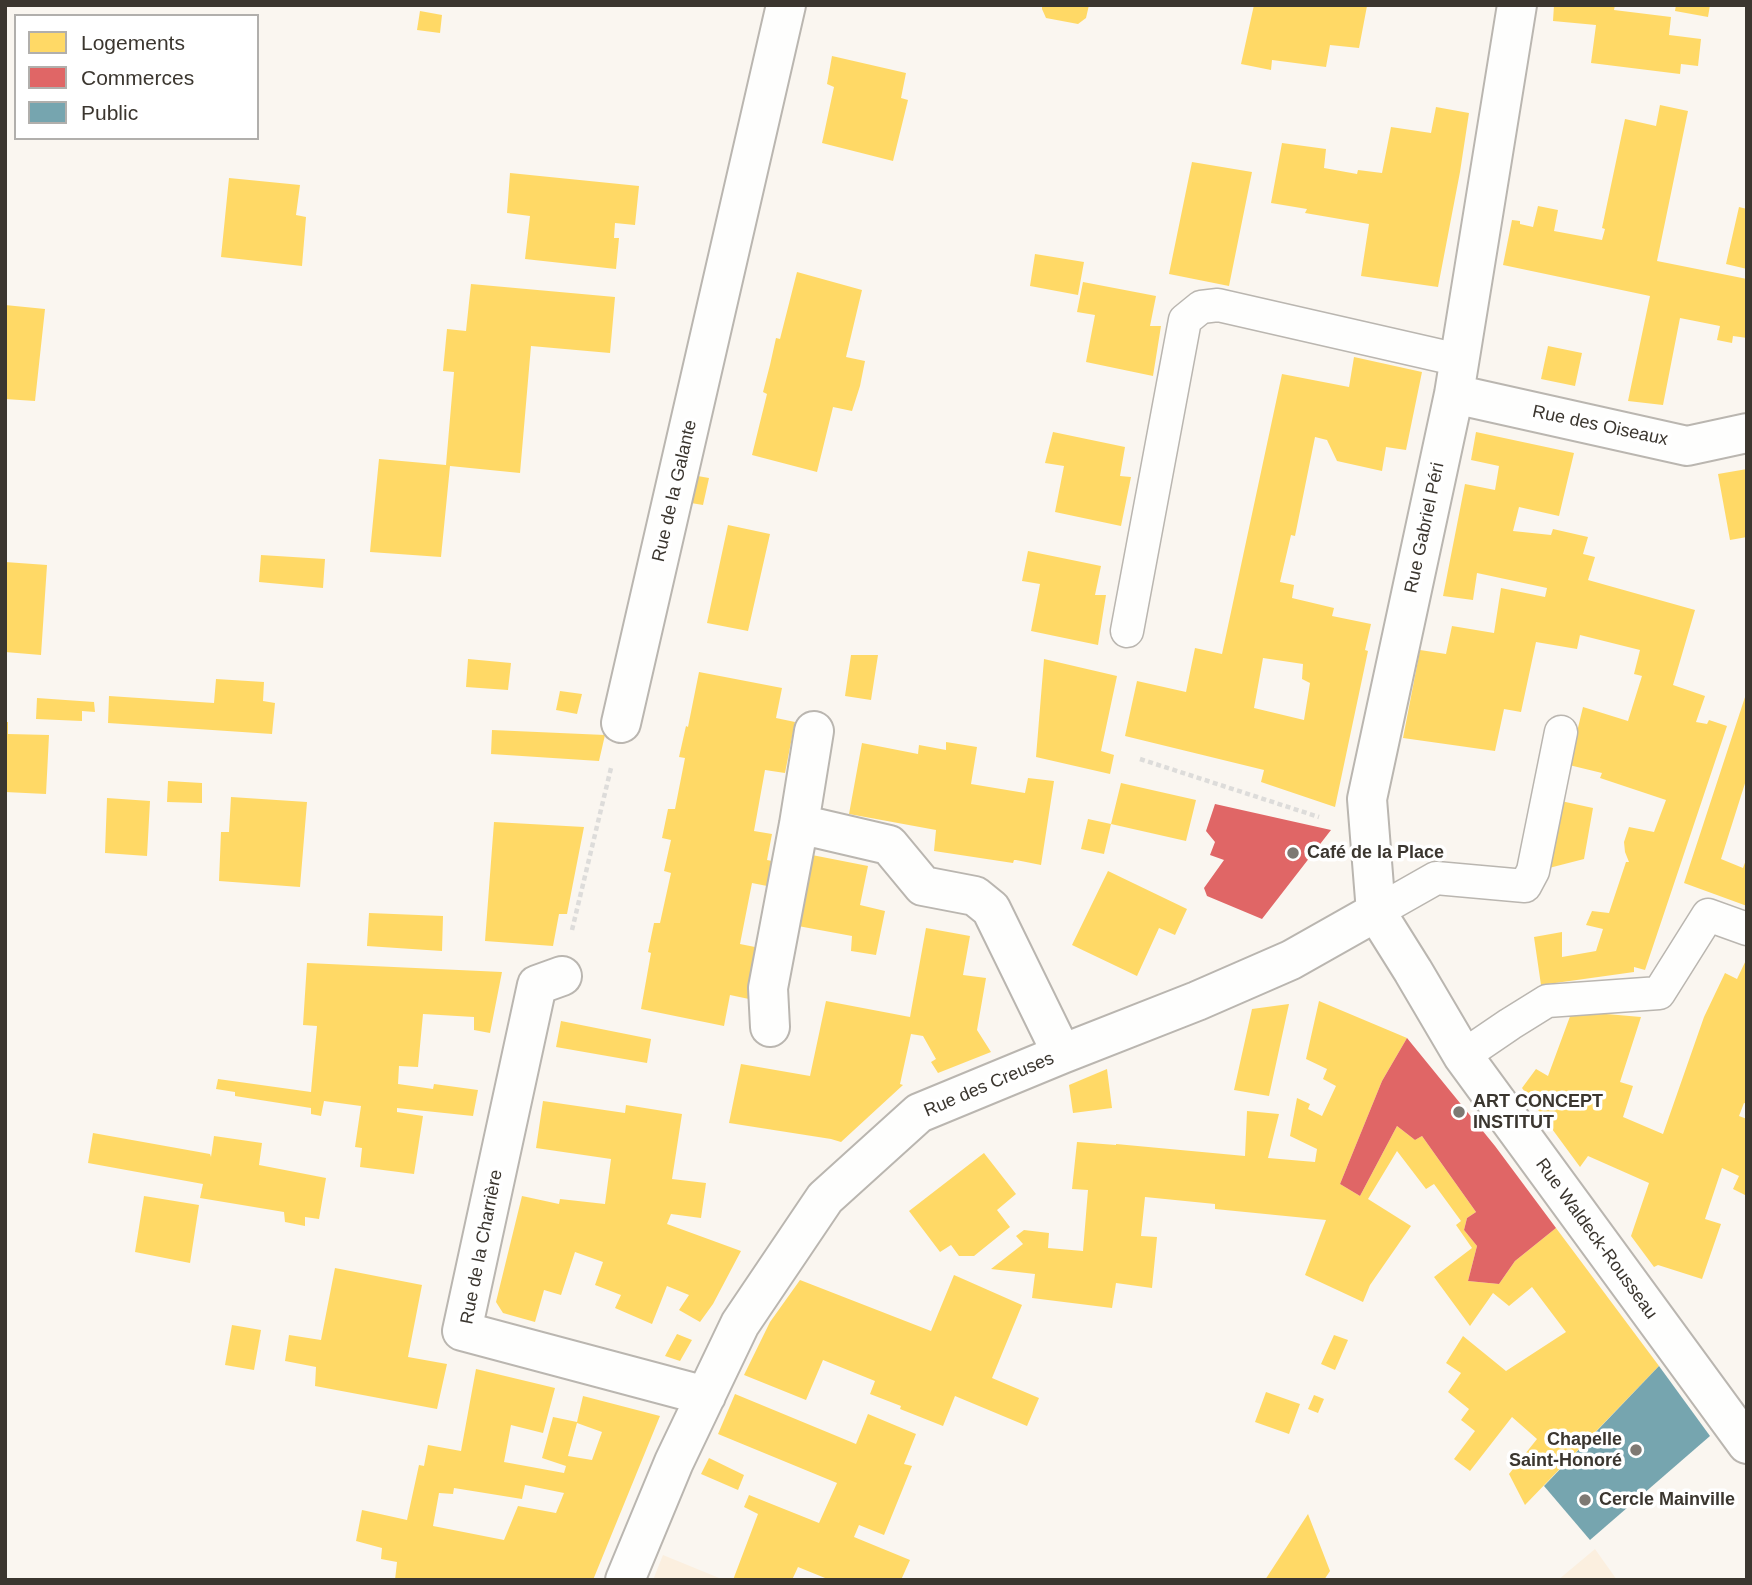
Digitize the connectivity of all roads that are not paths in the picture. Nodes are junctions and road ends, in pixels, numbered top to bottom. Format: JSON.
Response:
{"nodes":[{"id":1,"x":786,"y":5,"type":"edge"},
{"id":2,"x":1517,"y":5,"type":"edge"},
{"id":3,"x":1456,"y":377,"type":"junction"},
{"id":4,"x":1747,"y":433,"type":"edge"},
{"id":5,"x":1127,"y":631,"type":"dead end"},
{"id":6,"x":621,"y":723,"type":"road end"},
{"id":7,"x":814,"y":730,"type":"dead end"},
{"id":8,"x":1561,"y":732,"type":"dead end"},
{"id":9,"x":799,"y":824,"type":"junction"},
{"id":10,"x":1376,"y":912,"type":"junction"},
{"id":11,"x":1747,"y":929,"type":"edge"},
{"id":12,"x":562,"y":976,"type":"road end"},
{"id":13,"x":769,"y":1027,"type":"dead end"},
{"id":14,"x":1456,"y":1044,"type":"junction"},
{"id":15,"x":1062,"y":1054,"type":"junction"},
{"id":16,"x":706,"y":1396,"type":"junction"},
{"id":17,"x":1747,"y":1444,"type":"edge"},
{"id":18,"x":625,"y":1580,"type":"edge"}],
"edges":[{"from":1,"to":6,"type":"street","name":"Rue de la Galante"},
{"from":2,"to":3,"type":"street","name":"Rue Gabriel Péri"},
{"from":3,"to":4,"type":"street","name":"Rue des Oiseaux"},
{"from":3,"to":5,"type":"lane"},
{"from":3,"to":10,"type":"street","name":"Rue Gabriel Péri"},
{"from":7,"to":9,"type":"street"},
{"from":8,"to":10,"type":"lane"},
{"from":9,"to":13,"type":"street"},
{"from":9,"to":15,"type":"street"},
{"from":10,"to":14,"type":"street","name":"Rue Gabriel Péri"},
{"from":10,"to":15,"type":"street","name":"Rue des Creuses"},
{"from":11,"to":14,"type":"lane"},
{"from":12,"to":16,"type":"street","name":"Rue de la Charrière"},
{"from":14,"to":17,"type":"street","name":"Rue Waldeck-Rousseau"},
{"from":15,"to":16,"type":"street","name":"Rue des Creuses"},
{"from":16,"to":18,"type":"street","name":"Rue des Creuses"}]}
